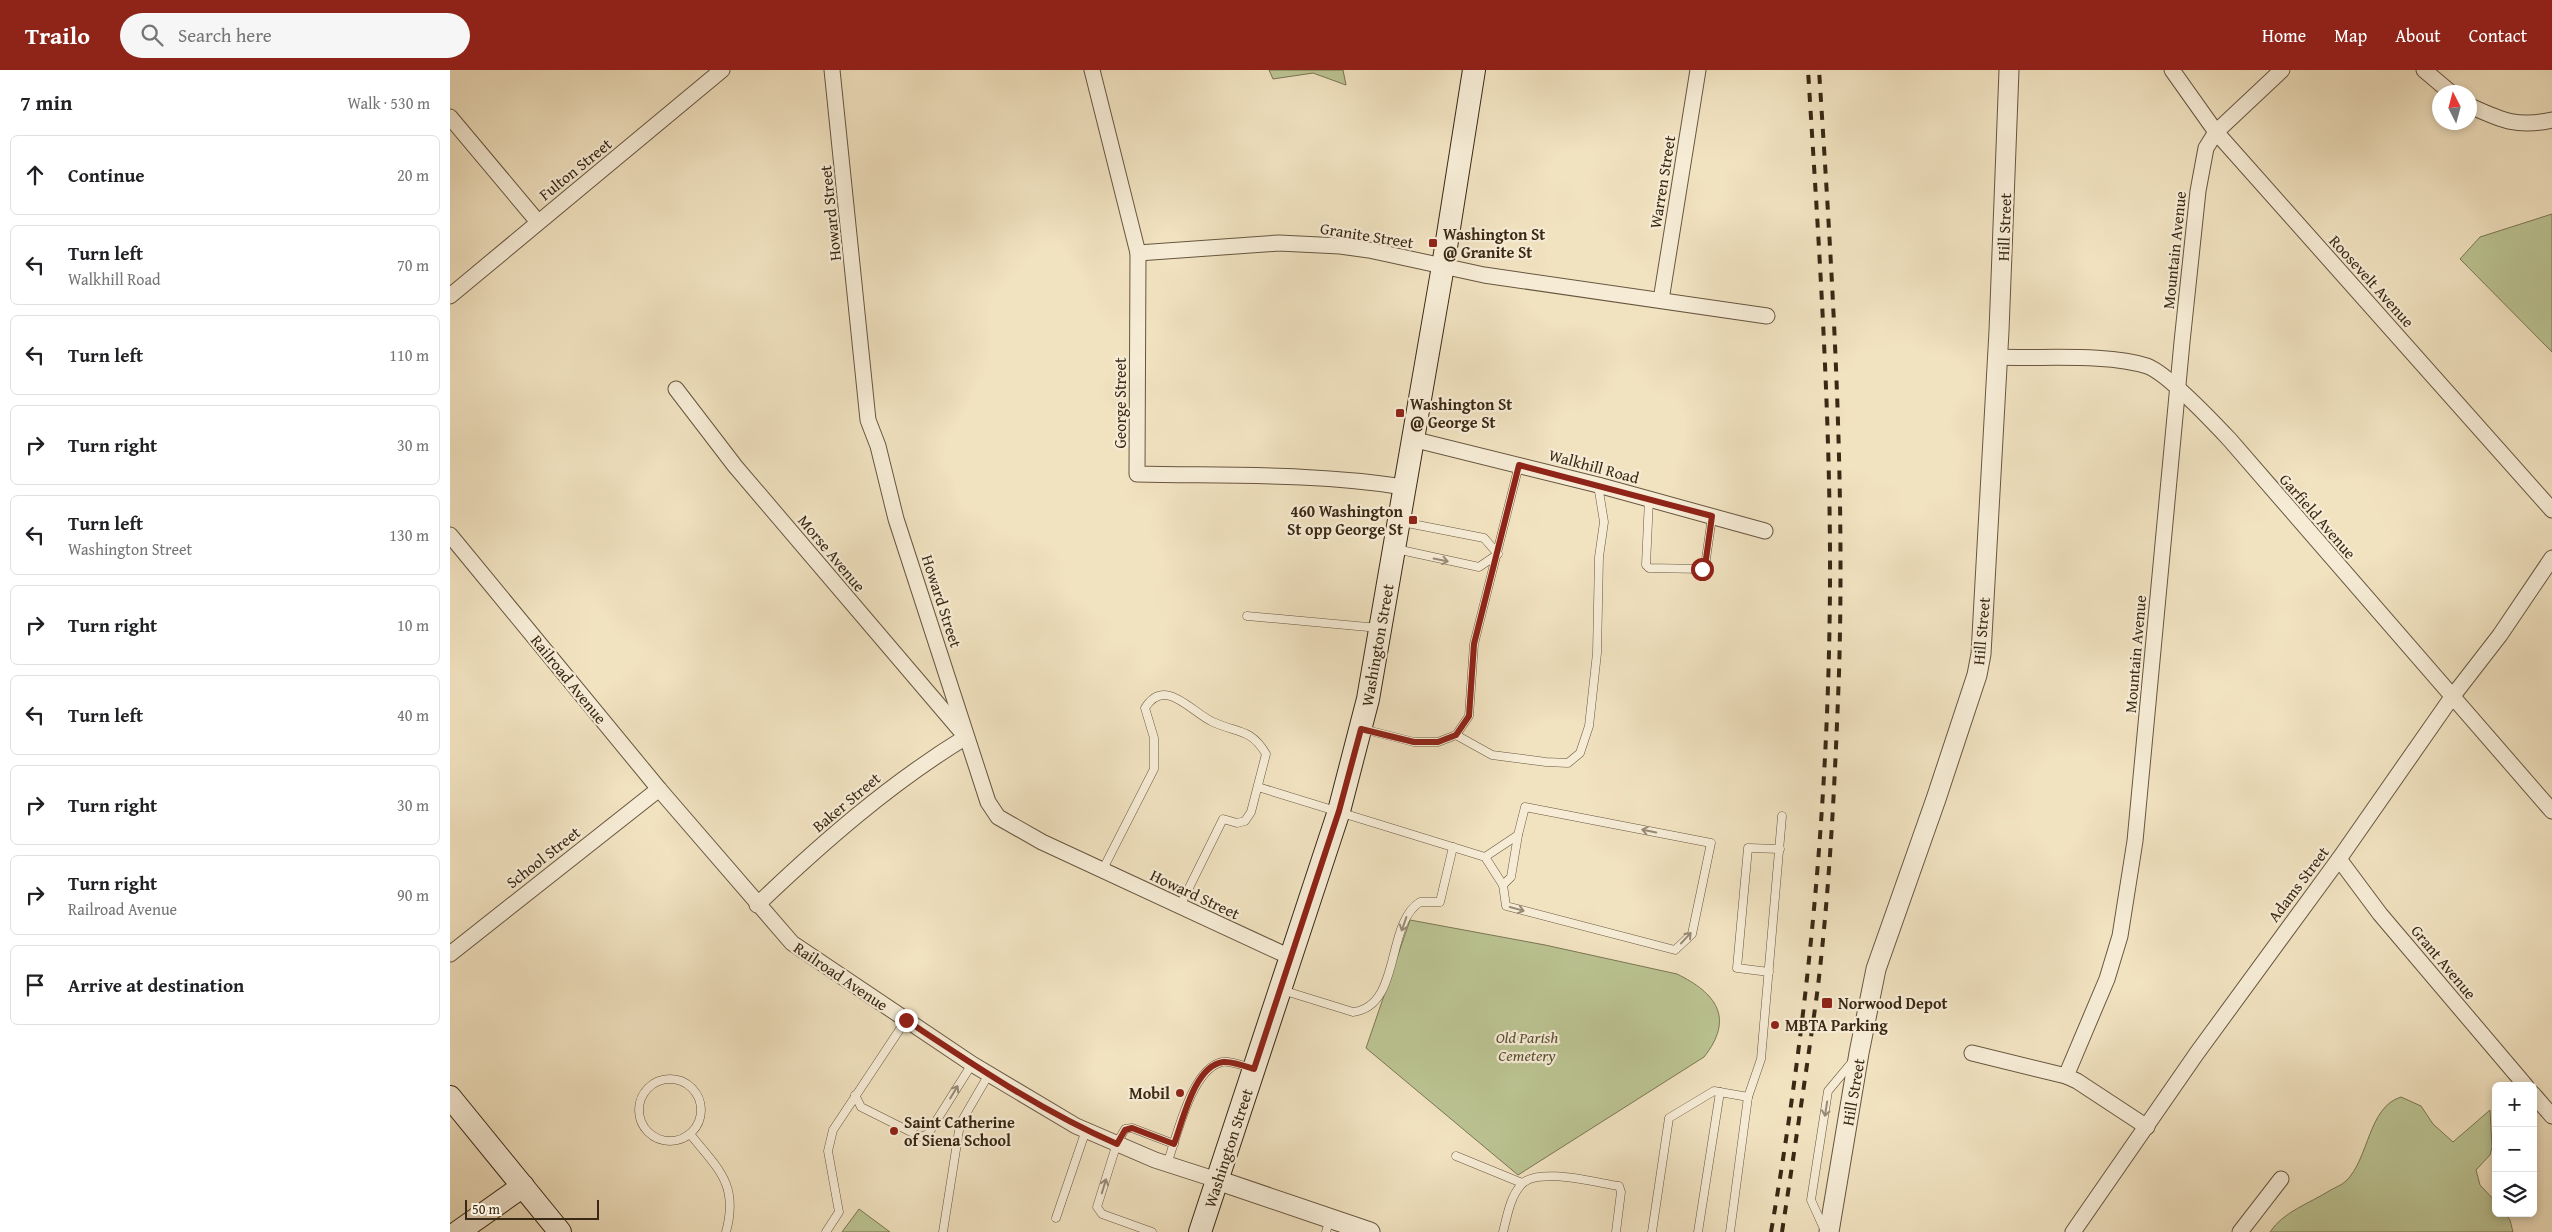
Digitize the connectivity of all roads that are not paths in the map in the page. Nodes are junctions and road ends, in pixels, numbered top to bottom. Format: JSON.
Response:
{"nodes":[{"id":1,"x":722,"y":70,"type":"edge"},
{"id":2,"x":832,"y":70,"type":"edge"},
{"id":3,"x":1092,"y":70,"type":"edge"},
{"id":4,"x":1474,"y":70,"type":"edge"},
{"id":5,"x":1698,"y":70,"type":"edge"},
{"id":6,"x":2009,"y":70,"type":"edge"},
{"id":7,"x":2172,"y":70,"type":"edge"},
{"id":8,"x":2282,"y":70,"type":"edge"},
{"id":9,"x":2424,"y":70,"type":"edge"},
{"id":10,"x":2442,"y":85,"type":"edge"},
{"id":11,"x":2477,"y":109,"type":"edge"},
{"id":12,"x":450,"y":117,"type":"edge"},
{"id":13,"x":2552,"y":120,"type":"edge"},
{"id":14,"x":2216,"y":132,"type":"junction"},
{"id":15,"x":538,"y":222,"type":"junction"},
{"id":16,"x":1138,"y":253,"type":"junction"},
{"id":17,"x":1442,"y":266,"type":"junction"},
{"id":18,"x":450,"y":296,"type":"edge"},
{"id":19,"x":1661,"y":300,"type":"junction"},
{"id":20,"x":1767,"y":316,"type":"dead end"},
{"id":21,"x":1998,"y":357,"type":"junction"},
{"id":22,"x":2177,"y":388,"type":"junction"},
{"id":23,"x":676,"y":389,"type":"dead end"},
{"id":24,"x":1412,"y":439,"type":"junction"},
{"id":25,"x":1519,"y":465,"type":"junction"},
{"id":26,"x":1598,"y":485,"type":"junction"},
{"id":27,"x":1404,"y":487,"type":"junction"},
{"id":28,"x":1649,"y":499,"type":"junction"},
{"id":29,"x":2552,"y":510,"type":"edge"},
{"id":30,"x":1712,"y":516,"type":"junction"},
{"id":31,"x":1398,"y":521,"type":"junction"},
{"id":32,"x":1765,"y":531,"type":"dead end"},
{"id":33,"x":450,"y":535,"type":"edge"},
{"id":34,"x":1394,"y":549,"type":"junction"},
{"id":35,"x":1498,"y":554,"type":"junction"},
{"id":36,"x":2552,"y":558,"type":"edge"},
{"id":37,"x":1246,"y":616,"type":"dead end"},
{"id":38,"x":1380,"y":628,"type":"junction"},
{"id":39,"x":2452,"y":696,"type":"junction"},
{"id":40,"x":1361,"y":729,"type":"junction"},
{"id":41,"x":1456,"y":735,"type":"junction"},
{"id":42,"x":966,"y":737,"type":"junction"},
{"id":43,"x":1258,"y":787,"type":"junction"},
{"id":44,"x":659,"y":789,"type":"junction"},
{"id":45,"x":1339,"y":811,"type":"junction"},
{"id":46,"x":2552,"y":811,"type":"edge"},
{"id":47,"x":1782,"y":816,"type":"dead end"},
{"id":48,"x":1518,"y":835,"type":"junction"},
{"id":49,"x":1453,"y":847,"type":"junction"},
{"id":50,"x":1780,"y":849,"type":"junction"},
{"id":51,"x":1485,"y":857,"type":"junction"},
{"id":52,"x":2339,"y":859,"type":"junction"},
{"id":53,"x":1102,"y":871,"type":"junction"},
{"id":54,"x":1503,"y":885,"type":"junction"},
{"id":55,"x":757,"y":905,"type":"junction"},
{"id":56,"x":1180,"y":906,"type":"junction"},
{"id":57,"x":450,"y":954,"type":"edge"},
{"id":58,"x":1290,"y":957,"type":"junction"},
{"id":59,"x":1769,"y":972,"type":"junction"},
{"id":60,"x":1279,"y":989,"type":"junction"},
{"id":61,"x":906,"y":1020,"type":"junction"},
{"id":62,"x":1972,"y":1053,"type":"dead end"},
{"id":63,"x":972,"y":1064,"type":"junction"},
{"id":64,"x":1254,"y":1069,"type":"junction"},
{"id":65,"x":989,"y":1074,"type":"junction"},
{"id":66,"x":2066,"y":1076,"type":"junction"},
{"id":67,"x":2523,"y":1082,"type":"edge"},
{"id":68,"x":1720,"y":1092,"type":"junction"},
{"id":69,"x":855,"y":1096,"type":"junction"},
{"id":70,"x":450,"y":1097,"type":"edge"},
{"id":71,"x":1748,"y":1097,"type":"junction"},
{"id":72,"x":2537,"y":1099,"type":"edge"},
{"id":73,"x":2552,"y":1116,"type":"edge"},
{"id":74,"x":2147,"y":1127,"type":"junction"},
{"id":75,"x":1086,"y":1130,"type":"junction"},
{"id":76,"x":690,"y":1134,"type":"junction"},
{"id":77,"x":1117,"y":1144,"type":"junction"},
{"id":78,"x":1174,"y":1144,"type":"junction"},
{"id":79,"x":1456,"y":1156,"type":"dead end"},
{"id":80,"x":1167,"y":1164,"type":"junction"},
{"id":81,"x":2281,"y":1179,"type":"dead end"},
{"id":82,"x":1217,"y":1180,"type":"junction"},
{"id":83,"x":1522,"y":1183,"type":"junction"},
{"id":84,"x":523,"y":1186,"type":"junction"},
{"id":85,"x":1056,"y":1218,"type":"dead end"},
{"id":86,"x":1328,"y":1225,"type":"edge"},
{"id":87,"x":458,"y":1232,"type":"edge"},
{"id":88,"x":560,"y":1232,"type":"edge"},
{"id":89,"x":726,"y":1232,"type":"edge"},
{"id":90,"x":826,"y":1232,"type":"edge"},
{"id":91,"x":943,"y":1232,"type":"edge"},
{"id":92,"x":1152,"y":1232,"type":"edge"},
{"id":93,"x":1200,"y":1232,"type":"edge"},
{"id":94,"x":1370,"y":1232,"type":"edge"},
{"id":95,"x":1503,"y":1232,"type":"edge"},
{"id":96,"x":1616,"y":1232,"type":"edge"},
{"id":97,"x":1652,"y":1232,"type":"edge"},
{"id":98,"x":1698,"y":1232,"type":"edge"},
{"id":99,"x":1730,"y":1232,"type":"edge"},
{"id":100,"x":1827,"y":1232,"type":"edge"},
{"id":101,"x":2073,"y":1232,"type":"edge"},
{"id":102,"x":2240,"y":1232,"type":"edge"}],
"edges":[{"from":1,"to":15,"type":"street","name":"Fulton Street"},
{"from":2,"to":42,"type":"street","name":"Howard Street"},
{"from":3,"to":16,"type":"street","name":"George Street"},
{"from":4,"to":17,"type":"main road","name":"Washington Street"},
{"from":5,"to":19,"type":"street","name":"Warren Street"},
{"from":6,"to":21,"type":"street","name":"Hill Street"},
{"from":7,"to":14,"type":"street","name":"Roosevelt Avenue"},
{"from":8,"to":14,"type":"street"},
{"from":9,"to":10,"type":"street"},
{"from":11,"to":13,"type":"street"},
{"from":12,"to":15,"type":"street"},
{"from":14,"to":22,"type":"street","name":"Mountain Avenue"},
{"from":14,"to":29,"type":"street","name":"Roosevelt Avenue"},
{"from":15,"to":18,"type":"street","name":"Fulton Street"},
{"from":16,"to":17,"type":"street","name":"Granite Street"},
{"from":16,"to":27,"type":"street","name":"George Street"},
{"from":17,"to":19,"type":"street","name":"Granite Street"},
{"from":17,"to":24,"type":"main road","name":"Washington Street"},
{"from":19,"to":20,"type":"street","name":"Granite Street"},
{"from":21,"to":22,"type":"street","name":"Garfield Avenue"},
{"from":21,"to":100,"type":"street","name":"Hill Street"},
{"from":22,"to":39,"type":"street","name":"Garfield Avenue"},
{"from":22,"to":66,"type":"street","name":"Mountain Avenue"},
{"from":23,"to":42,"type":"street","name":"Morse Avenue"},
{"from":24,"to":25,"type":"street","name":"Walkhill Road"},
{"from":24,"to":27,"type":"main road","name":"Washington Street"},
{"from":25,"to":26,"type":"street","name":"Walkhill Road"},
{"from":25,"to":35,"type":"lane"},
{"from":26,"to":28,"type":"street","name":"Walkhill Road"},
{"from":26,"to":41,"type":"lane"},
{"from":27,"to":31,"type":"main road","name":"Washington Street"},
{"from":28,"to":30,"type":"street","name":"Walkhill Road"},
{"from":28,"to":30,"type":"lane"},
{"from":30,"to":32,"type":"street","name":"Walkhill Road"},
{"from":31,"to":34,"type":"main road","name":"Washington Street"},
{"from":31,"to":35,"type":"lane"},
{"from":33,"to":44,"type":"street","name":"Railroad Avenue"},
{"from":34,"to":35,"type":"lane","one_way":true},
{"from":34,"to":38,"type":"main road","name":"Washington Street"},
{"from":35,"to":41,"type":"lane"},
{"from":36,"to":39,"type":"street","name":"Adams Street"},
{"from":37,"to":38,"type":"lane"},
{"from":38,"to":40,"type":"main road","name":"Washington Street"},
{"from":39,"to":46,"type":"street","name":"Garfield Avenue"},
{"from":39,"to":52,"type":"street","name":"Adams Street"},
{"from":40,"to":41,"type":"lane"},
{"from":40,"to":45,"type":"main road","name":"Washington Street"},
{"from":42,"to":53,"type":"street","name":"Howard Street"},
{"from":42,"to":55,"type":"street","name":"Baker Street"},
{"from":43,"to":45,"type":"lane"},
{"from":43,"to":53,"type":"lane"},
{"from":43,"to":56,"type":"lane"},
{"from":44,"to":55,"type":"street","name":"Railroad Avenue"},
{"from":44,"to":57,"type":"street","name":"School Street"},
{"from":45,"to":49,"type":"lane"},
{"from":45,"to":58,"type":"main road","name":"Washington Street"},
{"from":47,"to":50,"type":"lane"},
{"from":48,"to":51,"type":"lane"},
{"from":48,"to":54,"type":"lane"},
{"from":54,"to":48,"type":"lane","one_way":true},
{"from":49,"to":51,"type":"lane"},
{"from":49,"to":60,"type":"lane","one_way":true},
{"from":50,"to":59,"type":"lane"},
{"from":50,"to":59,"type":"lane"},
{"from":51,"to":54,"type":"lane"},
{"from":52,"to":67,"type":"street","name":"Grant Avenue"},
{"from":52,"to":74,"type":"street","name":"Adams Street"},
{"from":53,"to":56,"type":"street","name":"Howard Street"},
{"from":55,"to":61,"type":"street","name":"Railroad Avenue"},
{"from":56,"to":58,"type":"street","name":"Howard Street"},
{"from":58,"to":60,"type":"main road","name":"Washington Street"},
{"from":59,"to":71,"type":"lane"},
{"from":60,"to":64,"type":"main road","name":"Washington Street"},
{"from":61,"to":63,"type":"street","name":"Railroad Avenue"},
{"from":61,"to":69,"type":"lane"},
{"from":62,"to":66,"type":"street"},
{"from":63,"to":65,"type":"street","name":"Railroad Avenue"},
{"from":69,"to":63,"type":"lane","one_way":true},
{"from":64,"to":78,"type":"lane"},
{"from":64,"to":82,"type":"main road","name":"Washington Street"},
{"from":65,"to":75,"type":"street","name":"Railroad Avenue"},
{"from":65,"to":91,"type":"lane"},
{"from":66,"to":74,"type":"street"},
{"from":68,"to":71,"type":"lane"},
{"from":68,"to":97,"type":"lane"},
{"from":68,"to":98,"type":"lane"},
{"from":69,"to":90,"type":"lane"},
{"from":70,"to":84,"type":"main road"},
{"from":71,"to":99,"type":"lane"},
{"from":72,"to":73,"type":"street"},
{"from":74,"to":101,"type":"street","name":"Adams Street"},
{"from":75,"to":77,"type":"street","name":"Railroad Avenue"},
{"from":75,"to":85,"type":"lane"},
{"from":76,"to":76,"type":"lane"},
{"from":76,"to":89,"type":"lane"},
{"from":77,"to":78,"type":"lane"},
{"from":77,"to":80,"type":"street","name":"Railroad Avenue"},
{"from":92,"to":77,"type":"lane","one_way":true},
{"from":78,"to":80,"type":"lane"},
{"from":79,"to":83,"type":"lane"},
{"from":80,"to":82,"type":"street","name":"Railroad Avenue"},
{"from":81,"to":102,"type":"street"},
{"from":82,"to":86,"type":"street","name":"Railroad Avenue"},
{"from":82,"to":93,"type":"main road","name":"Washington Street"},
{"from":83,"to":95,"type":"lane"},
{"from":83,"to":96,"type":"lane"},
{"from":84,"to":87,"type":"main road"},
{"from":84,"to":88,"type":"main road"},
{"from":86,"to":94,"type":"street","name":"Railroad Avenue"}]}
